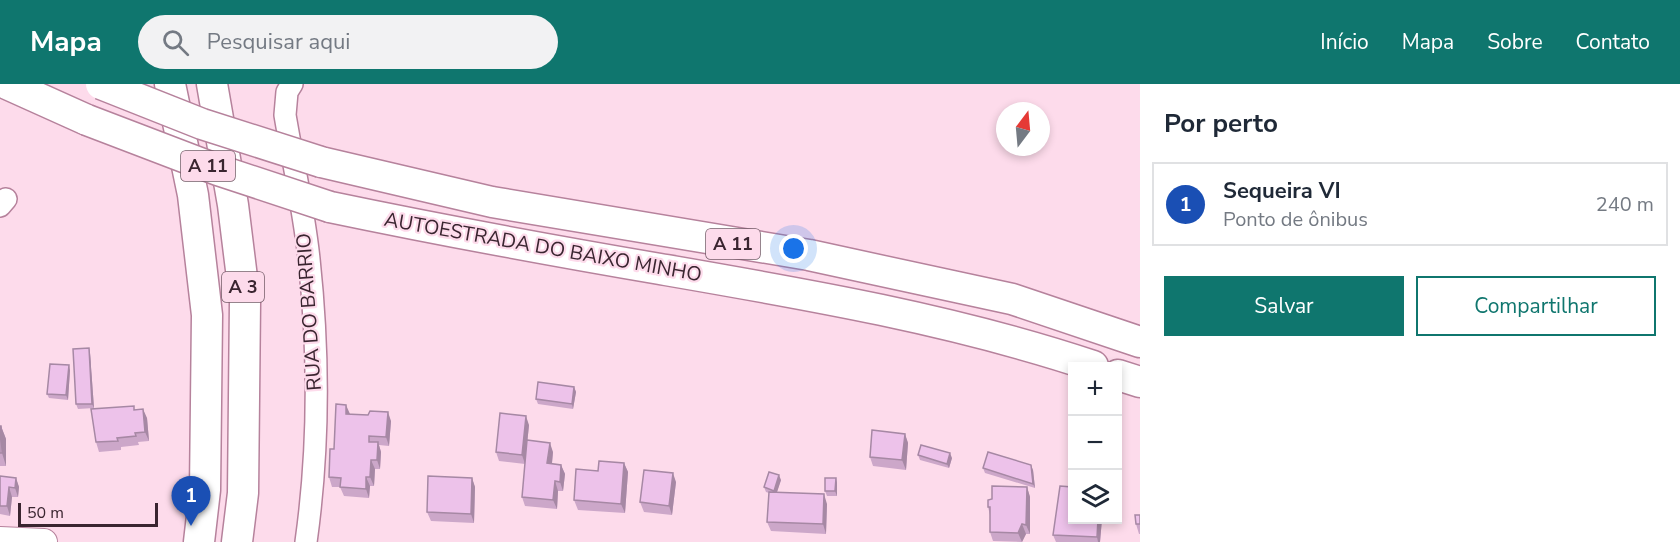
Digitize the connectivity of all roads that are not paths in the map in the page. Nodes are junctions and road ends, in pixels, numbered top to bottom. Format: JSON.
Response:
{"nodes":[{"id":1,"x":7,"y":84,"type":"edge"},
{"id":2,"x":101,"y":84,"type":"edge"},
{"id":3,"x":170,"y":84,"type":"edge"},
{"id":4,"x":212,"y":84,"type":"edge"},
{"id":5,"x":292,"y":84,"type":"edge"},
{"id":6,"x":1140,"y":342,"type":"edge"},
{"id":7,"x":1081,"y":362,"type":"edge"},
{"id":8,"x":1122,"y":376,"type":"edge"},
{"id":9,"x":1140,"y":382,"type":"edge"},
{"id":10,"x":0,"y":540,"type":"edge"},
{"id":11,"x":44,"y":542,"type":"edge"},
{"id":12,"x":199,"y":542,"type":"edge"},
{"id":13,"x":237,"y":542,"type":"edge"},
{"id":14,"x":306,"y":542,"type":"edge"}],
"edges":[{"from":1,"to":7,"type":"highway","name":"AUTOESTRADA DO BAIXO MINHO","number":"A 11","bridge":true},
{"from":2,"to":6,"type":"highway","name":"AUTOESTRADA DO BAIXO MINHO","number":"A 11","bridge":true},
{"from":3,"to":12,"type":"highway","number":"A 3"},
{"from":4,"to":13,"type":"highway","number":"A 3"},
{"from":5,"to":14,"type":"street","name":"RUA DO BARRIO"},
{"from":8,"to":9,"type":"highway"},
{"from":10,"to":11,"type":"main road"}]}
